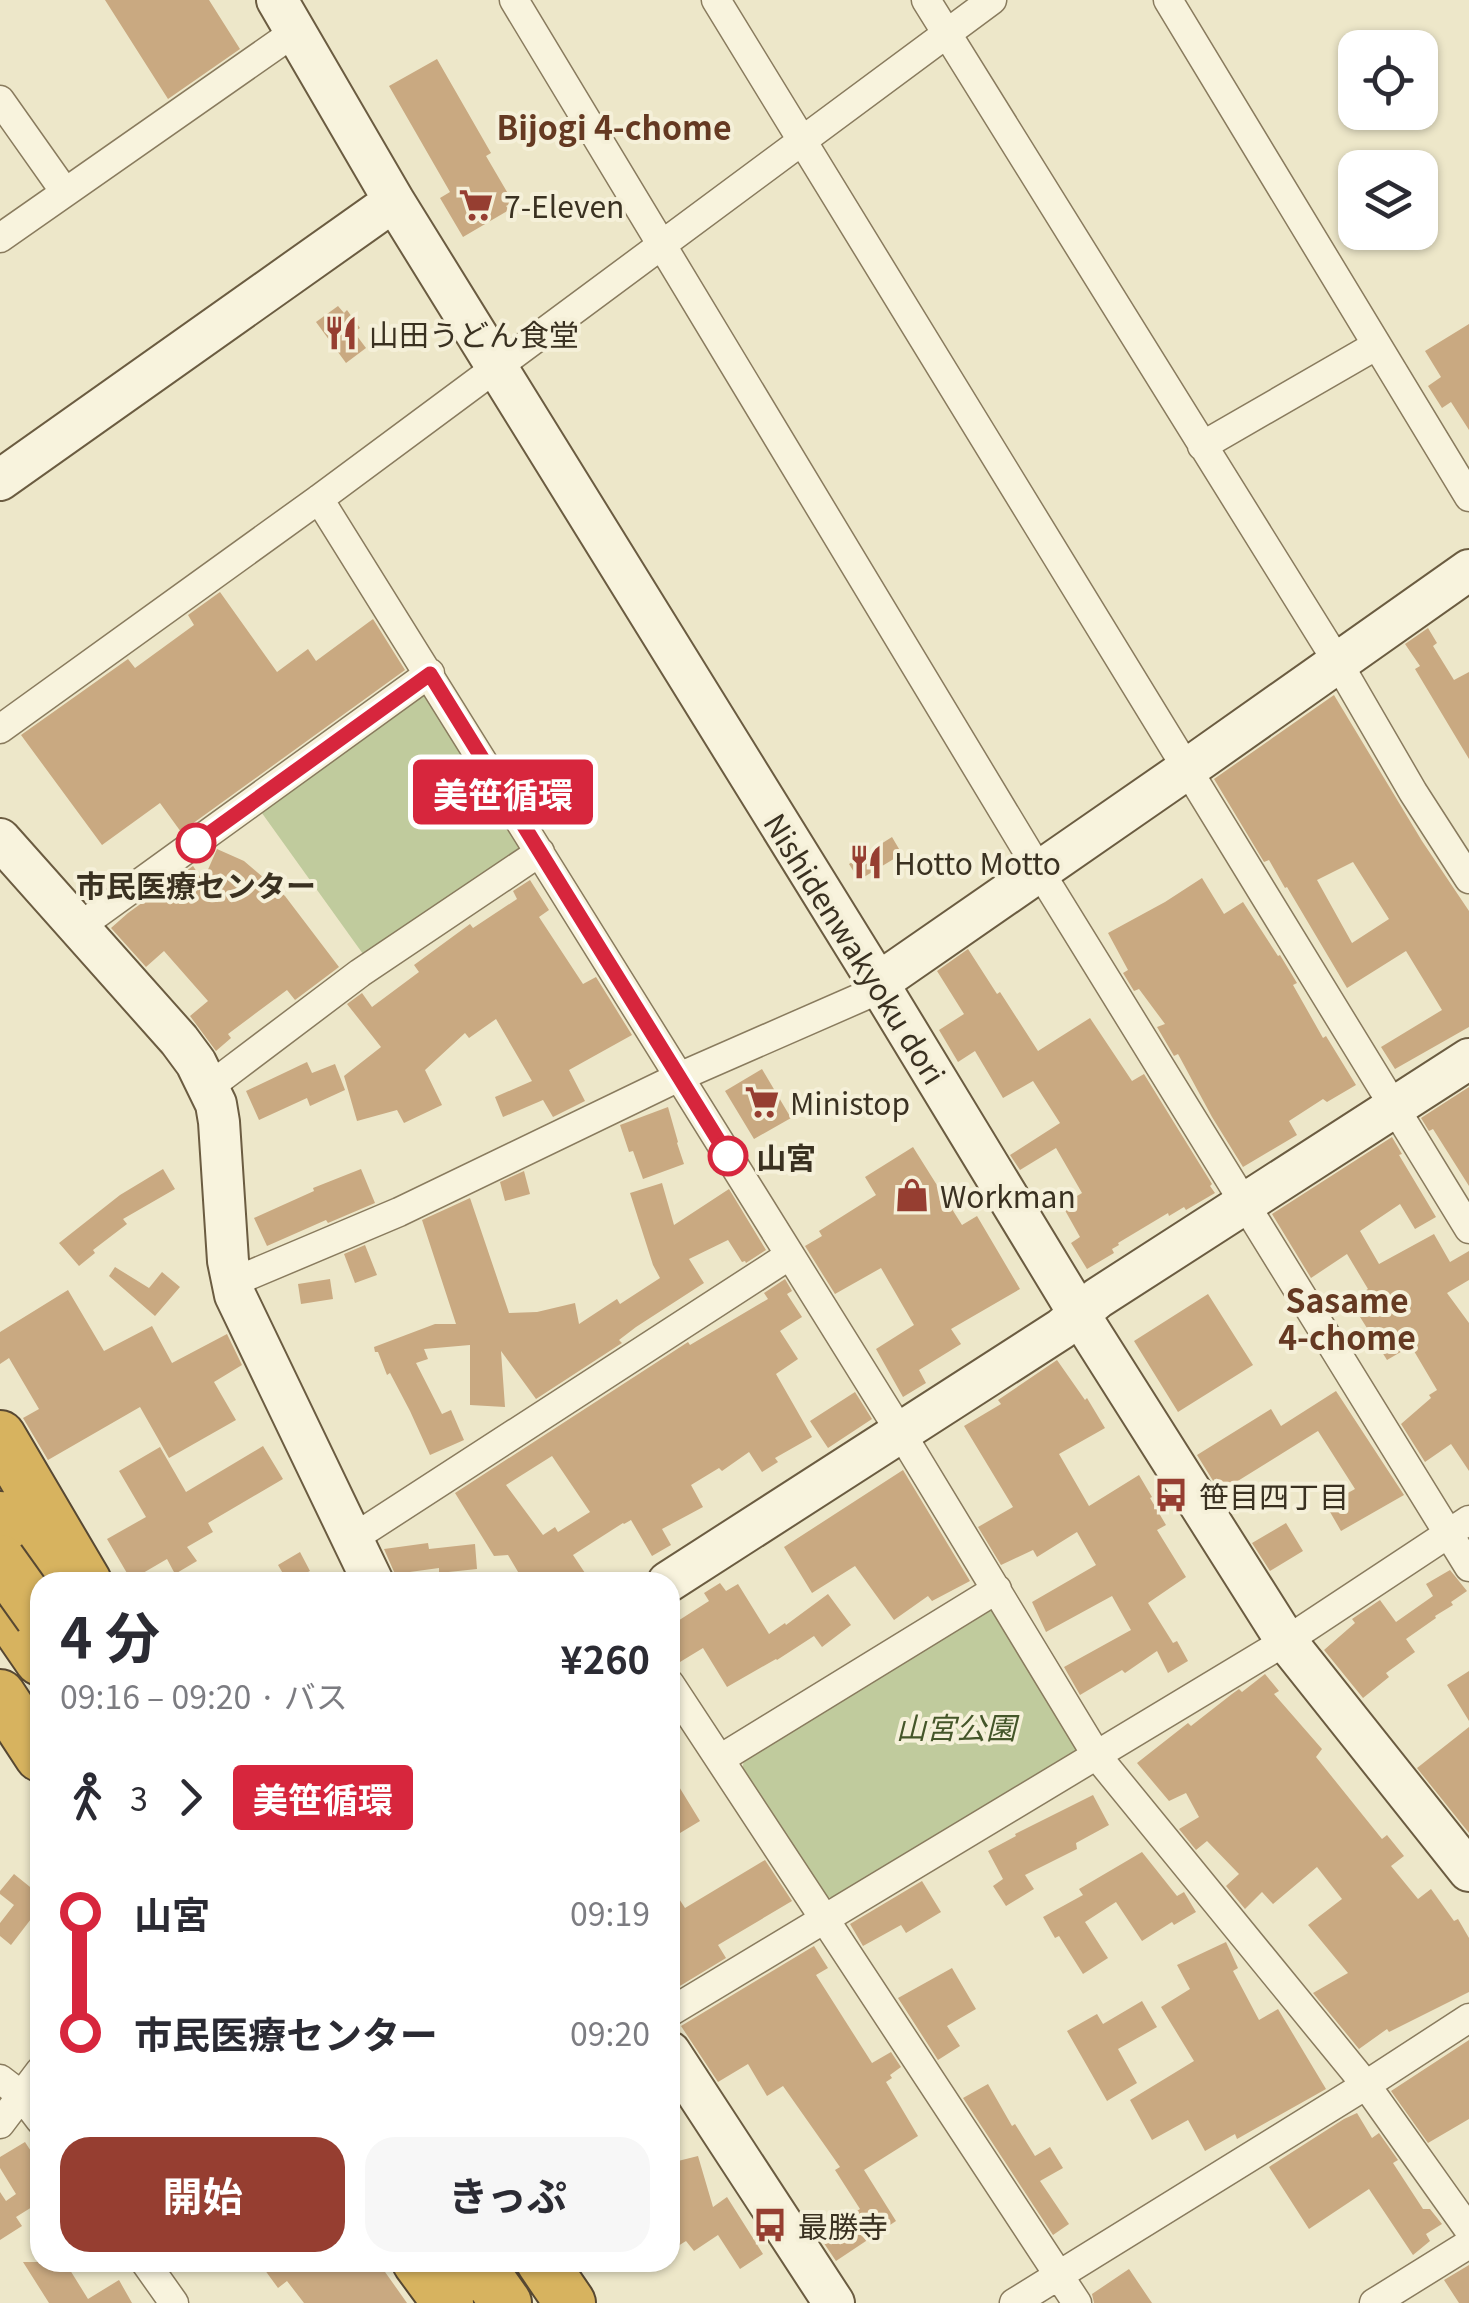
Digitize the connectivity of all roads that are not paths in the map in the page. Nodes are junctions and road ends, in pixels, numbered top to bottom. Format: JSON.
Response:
{"nodes":[{"id":1,"x":514,"y":0,"type":"edge"},
{"id":2,"x":716,"y":0,"type":"edge"},
{"id":3,"x":926,"y":0,"type":"edge"},
{"id":4,"x":992,"y":0,"type":"edge"},
{"id":5,"x":1168,"y":0,"type":"edge"},
{"id":6,"x":286,"y":16,"type":"edge"},
{"id":7,"x":946,"y":34,"type":"junction"},
{"id":8,"x":0,"y":100,"type":"edge"},
{"id":9,"x":801,"y":141,"type":"junction"},
{"id":10,"x":65,"y":192,"type":"junction"},
{"id":11,"x":394,"y":201,"type":"junction"},
{"id":12,"x":0,"y":238,"type":"edge"},
{"id":13,"x":662,"y":243,"type":"junction"},
{"id":14,"x":1377,"y":346,"type":"junction"},
{"id":15,"x":497,"y":366,"type":"junction"},
{"id":16,"x":1202,"y":446,"type":"junction"},
{"id":17,"x":0,"y":480,"type":"edge"},
{"id":18,"x":1469,"y":497,"type":"edge"},
{"id":19,"x":319,"y":500,"type":"junction"},
{"id":20,"x":1469,"y":570,"type":"edge"},
{"id":21,"x":1338,"y":661,"type":"junction"},
{"id":22,"x":430,"y":674,"type":"junction"},
{"id":23,"x":0,"y":729,"type":"edge"},
{"id":24,"x":1187,"y":770,"type":"junction"},
{"id":25,"x":0,"y":839,"type":"edge"},
{"id":26,"x":540,"y":852,"type":"junction"},
{"id":27,"x":1040,"y":872,"type":"junction"},
{"id":28,"x":1469,"y":879,"type":"edge"},
{"id":29,"x":79,"y":927,"type":"junction"},
{"id":30,"x":878,"y":984,"type":"junction"},
{"id":31,"x":1469,"y":1059,"type":"edge"},
{"id":32,"x":679,"y":1077,"type":"junction"},
{"id":33,"x":209,"y":1088,"type":"junction"},
{"id":34,"x":1393,"y":1107,"type":"junction"},
{"id":35,"x":1244,"y":1204,"type":"junction"},
{"id":36,"x":1469,"y":1229,"type":"edge"},
{"id":37,"x":790,"y":1256,"type":"junction"},
{"id":38,"x":231,"y":1284,"type":"junction"},
{"id":39,"x":1079,"y":1314,"type":"junction"},
{"id":40,"x":901,"y":1433,"type":"junction"},
{"id":41,"x":0,"y":1436,"type":"edge"},
{"id":42,"x":0,"y":1466,"type":"edge"},
{"id":43,"x":0,"y":1517,"type":"edge"},
{"id":44,"x":1458,"y":1527,"type":"edge"},
{"id":45,"x":352,"y":1539,"type":"junction"},
{"id":46,"x":0,"y":1542,"type":"edge"},
{"id":47,"x":0,"y":1560,"type":"edge"},
{"id":48,"x":1469,"y":1567,"type":"edge"},
{"id":49,"x":39,"y":1572,"type":"edge"},
{"id":50,"x":77,"y":1572,"type":"edge"},
{"id":51,"x":78,"y":1572,"type":"edge"},
{"id":52,"x":368,"y":1572,"type":"edge"},
{"id":53,"x":680,"y":1574,"type":"edge"},
{"id":54,"x":0,"y":1580,"type":"edge"},
{"id":55,"x":997,"y":1589,"type":"junction"},
{"id":56,"x":30,"y":1599,"type":"edge"},
{"id":57,"x":0,"y":1602,"type":"edge"},
{"id":58,"x":30,"y":1604,"type":"edge"},
{"id":59,"x":0,"y":1621,"type":"edge"},
{"id":60,"x":30,"y":1623,"type":"edge"},
{"id":61,"x":1286,"y":1641,"type":"junction"},
{"id":62,"x":30,"y":1646,"type":"edge"},
{"id":63,"x":0,"y":1662,"type":"edge"},
{"id":64,"x":30,"y":1664,"type":"edge"},
{"id":65,"x":0,"y":1695,"type":"edge"},
{"id":66,"x":680,"y":1699,"type":"edge"},
{"id":67,"x":30,"y":1705,"type":"edge"},
{"id":68,"x":0,"y":1738,"type":"edge"},
{"id":69,"x":30,"y":1741,"type":"edge"},
{"id":70,"x":1097,"y":1756,"type":"junction"},
{"id":71,"x":720,"y":1759,"type":"junction"},
{"id":72,"x":30,"y":1774,"type":"edge"},
{"id":73,"x":1469,"y":1871,"type":"edge"},
{"id":74,"x":825,"y":1918,"type":"junction"},
{"id":75,"x":680,"y":2006,"type":"edge"},
{"id":76,"x":1469,"y":2018,"type":"edge"},
{"id":77,"x":680,"y":2067,"type":"edge"},
{"id":78,"x":1366,"y":2085,"type":"junction"},
{"id":79,"x":11,"y":2086,"type":"edge"},
{"id":80,"x":30,"y":2108,"type":"edge"},
{"id":81,"x":0,"y":2124,"type":"edge"},
{"id":82,"x":1469,"y":2230,"type":"edge"},
{"id":83,"x":1469,"y":2244,"type":"edge"},
{"id":84,"x":151,"y":2272,"type":"edge"},
{"id":85,"x":425,"y":2272,"type":"edge"},
{"id":86,"x":455,"y":2272,"type":"edge"},
{"id":87,"x":469,"y":2272,"type":"edge"},
{"id":88,"x":484,"y":2272,"type":"edge"},
{"id":89,"x":503,"y":2272,"type":"edge"},
{"id":90,"x":549,"y":2272,"type":"edge"},
{"id":91,"x":1058,"y":2276,"type":"junction"},
{"id":92,"x":174,"y":2303,"type":"edge"},
{"id":93,"x":448,"y":2303,"type":"edge"},
{"id":94,"x":477,"y":2303,"type":"edge"},
{"id":95,"x":490,"y":2303,"type":"edge"},
{"id":96,"x":506,"y":2303,"type":"edge"},
{"id":97,"x":524,"y":2303,"type":"edge"},
{"id":98,"x":570,"y":2303,"type":"edge"},
{"id":99,"x":834,"y":2303,"type":"edge"},
{"id":100,"x":1014,"y":2303,"type":"edge"},
{"id":101,"x":1077,"y":2303,"type":"edge"},
{"id":102,"x":1374,"y":2303,"type":"edge"}],
"edges":[{"from":1,"to":13,"type":"street"},
{"from":2,"to":9,"type":"street"},
{"from":3,"to":7,"type":"street"},
{"from":4,"to":7,"type":"street"},
{"from":5,"to":14,"type":"street"},
{"from":6,"to":10,"type":"street"},
{"from":6,"to":11,"type":"street","name":"Nishidenwakyoku dori"},
{"from":7,"to":9,"type":"street"},
{"from":7,"to":16,"type":"street"},
{"from":8,"to":10,"type":"street"},
{"from":9,"to":13,"type":"street"},
{"from":9,"to":24,"type":"street"},
{"from":10,"to":12,"type":"street"},
{"from":11,"to":15,"type":"street","name":"Nishidenwakyoku dori"},
{"from":11,"to":17,"type":"street"},
{"from":13,"to":15,"type":"street"},
{"from":13,"to":27,"type":"street"},
{"from":14,"to":16,"type":"street"},
{"from":14,"to":18,"type":"street"},
{"from":15,"to":19,"type":"street"},
{"from":15,"to":30,"type":"street","name":"Nishidenwakyoku dori"},
{"from":16,"to":21,"type":"street"},
{"from":19,"to":22,"type":"street"},
{"from":19,"to":23,"type":"street"},
{"from":20,"to":21,"type":"street"},
{"from":21,"to":24,"type":"street"},
{"from":21,"to":28,"type":"street"},
{"from":22,"to":26,"type":"street"},
{"from":22,"to":29,"type":"street"},
{"from":24,"to":27,"type":"street"},
{"from":24,"to":34,"type":"street"},
{"from":25,"to":29,"type":"street"},
{"from":26,"to":32,"type":"street"},
{"from":26,"to":33,"type":"street"},
{"from":27,"to":30,"type":"street"},
{"from":27,"to":35,"type":"street"},
{"from":29,"to":33,"type":"street"},
{"from":30,"to":32,"type":"street"},
{"from":30,"to":39,"type":"street","name":"Nishidenwakyoku dori"},
{"from":31,"to":34,"type":"street"},
{"from":32,"to":37,"type":"street"},
{"from":32,"to":38,"type":"street"},
{"from":33,"to":38,"type":"street"},
{"from":34,"to":35,"type":"street"},
{"from":34,"to":36,"type":"street"},
{"from":35,"to":39,"type":"street"},
{"from":35,"to":44,"type":"street"},
{"from":37,"to":40,"type":"street"},
{"from":37,"to":45,"type":"street"},
{"from":38,"to":45,"type":"street"},
{"from":39,"to":40,"type":"street"},
{"from":39,"to":61,"type":"street","name":"Nishidenwakyoku dori"},
{"from":40,"to":53,"type":"street"},
{"from":40,"to":55,"type":"street"},
{"from":41,"to":51,"type":"highway"},
{"from":42,"to":50,"type":"highway"},
{"from":43,"to":49,"type":"highway"},
{"from":44,"to":48,"type":"street"},
{"from":44,"to":61,"type":"street"},
{"from":45,"to":52,"type":"street"},
{"from":46,"to":56,"type":"highway"},
{"from":47,"to":58,"type":"highway","bridge":true},
{"from":54,"to":60,"type":"highway"},
{"from":55,"to":70,"type":"street"},
{"from":55,"to":71,"type":"street"},
{"from":57,"to":62,"type":"highway"},
{"from":59,"to":64,"type":"highway"},
{"from":61,"to":70,"type":"street"},
{"from":61,"to":73,"type":"street","name":"Nishidenwakyoku dori"},
{"from":63,"to":67,"type":"highway"},
{"from":65,"to":69,"type":"highway"},
{"from":66,"to":71,"type":"street"},
{"from":68,"to":72,"type":"highway"},
{"from":70,"to":74,"type":"street"},
{"from":70,"to":78,"type":"street"},
{"from":71,"to":74,"type":"street"},
{"from":74,"to":75,"type":"street"},
{"from":74,"to":91,"type":"street"},
{"from":76,"to":78,"type":"street"},
{"from":77,"to":99,"type":"street"},
{"from":78,"to":82,"type":"street"},
{"from":78,"to":91,"type":"street"},
{"from":79,"to":80,"type":"street"},
{"from":79,"to":81,"type":"street"},
{"from":83,"to":102,"type":"street"},
{"from":84,"to":92,"type":"street"},
{"from":85,"to":93,"type":"highway"},
{"from":86,"to":94,"type":"highway"},
{"from":87,"to":95,"type":"highway"},
{"from":88,"to":96,"type":"highway"},
{"from":89,"to":97,"type":"highway"},
{"from":90,"to":98,"type":"highway"},
{"from":91,"to":100,"type":"street"},
{"from":91,"to":101,"type":"street"}]}
